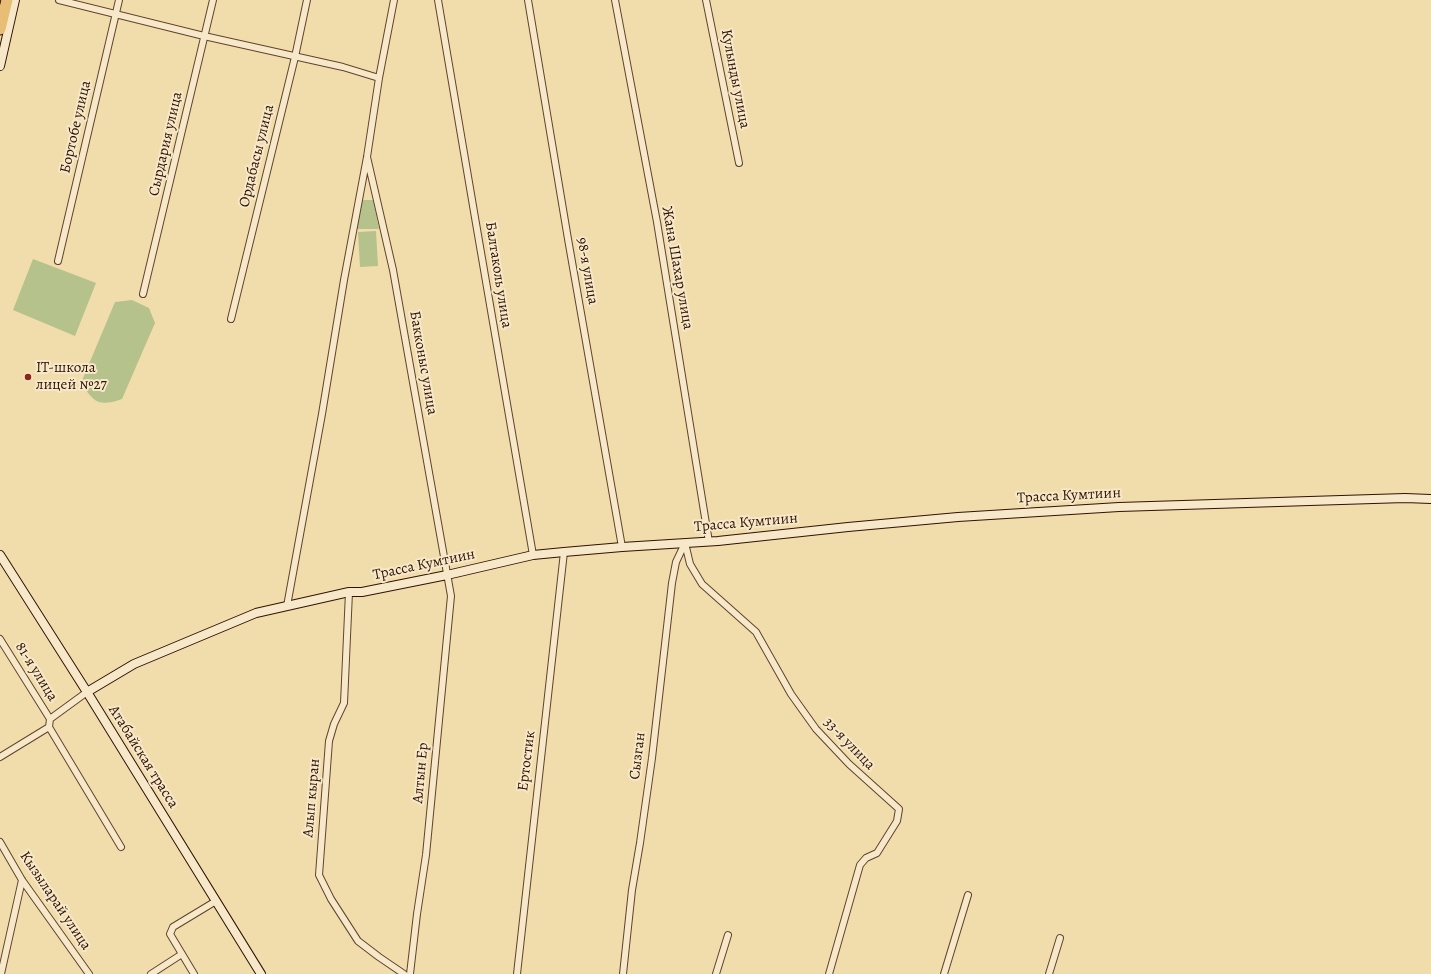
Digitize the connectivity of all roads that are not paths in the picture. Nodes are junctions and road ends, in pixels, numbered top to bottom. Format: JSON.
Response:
{"nodes":[{"id":1,"x":7,"y":0,"type":"edge"},
{"id":2,"x":15,"y":0,"type":"edge"},
{"id":3,"x":59,"y":0,"type":"edge"},
{"id":4,"x":119,"y":0,"type":"edge"},
{"id":5,"x":213,"y":0,"type":"edge"},
{"id":6,"x":307,"y":0,"type":"edge"},
{"id":7,"x":394,"y":0,"type":"edge"},
{"id":8,"x":438,"y":0,"type":"edge"},
{"id":9,"x":528,"y":0,"type":"edge"},
{"id":10,"x":615,"y":0,"type":"edge"},
{"id":11,"x":706,"y":0,"type":"edge"},
{"id":12,"x":116,"y":14,"type":"junction"},
{"id":13,"x":0,"y":29,"type":"edge"},
{"id":14,"x":204,"y":36,"type":"junction"},
{"id":15,"x":295,"y":57,"type":"junction"},
{"id":16,"x":0,"y":66,"type":"edge"},
{"id":17,"x":379,"y":78,"type":"junction"},
{"id":18,"x":367,"y":157,"type":"junction"},
{"id":19,"x":739,"y":163,"type":"dead end"},
{"id":20,"x":58,"y":261,"type":"dead end"},
{"id":21,"x":144,"y":294,"type":"dead end"},
{"id":22,"x":231,"y":319,"type":"dead end"},
{"id":23,"x":1431,"y":499,"type":"edge"},
{"id":24,"x":685,"y":542,"type":"junction"},
{"id":25,"x":709,"y":542,"type":"junction"},
{"id":26,"x":622,"y":547,"type":"junction"},
{"id":27,"x":564,"y":552,"type":"junction"},
{"id":28,"x":0,"y":555,"type":"edge"},
{"id":29,"x":533,"y":555,"type":"junction"},
{"id":30,"x":447,"y":575,"type":"junction"},
{"id":31,"x":349,"y":592,"type":"junction"},
{"id":32,"x":287,"y":606,"type":"junction"},
{"id":33,"x":0,"y":639,"type":"edge"},
{"id":34,"x":87,"y":692,"type":"junction"},
{"id":35,"x":50,"y":719,"type":"junction"},
{"id":36,"x":49,"y":727,"type":"junction"},
{"id":37,"x":0,"y":757,"type":"edge"},
{"id":38,"x":0,"y":842,"type":"edge"},
{"id":39,"x":121,"y":848,"type":"dead end"},
{"id":40,"x":22,"y":880,"type":"junction"},
{"id":41,"x":968,"y":895,"type":"dead end"},
{"id":42,"x":216,"y":902,"type":"junction"},
{"id":43,"x":728,"y":935,"type":"dead end"},
{"id":44,"x":1060,"y":938,"type":"dead end"},
{"id":45,"x":182,"y":954,"type":"junction"},
{"id":46,"x":1,"y":974,"type":"edge"},
{"id":47,"x":89,"y":974,"type":"edge"},
{"id":48,"x":151,"y":974,"type":"edge"},
{"id":49,"x":194,"y":974,"type":"edge"},
{"id":50,"x":261,"y":974,"type":"edge"},
{"id":51,"x":404,"y":974,"type":"edge"},
{"id":52,"x":410,"y":974,"type":"edge"},
{"id":53,"x":517,"y":974,"type":"edge"},
{"id":54,"x":623,"y":974,"type":"edge"},
{"id":55,"x":716,"y":974,"type":"edge"},
{"id":56,"x":829,"y":974,"type":"edge"},
{"id":57,"x":944,"y":974,"type":"edge"},
{"id":58,"x":1049,"y":974,"type":"edge"}],
"edges":[{"from":1,"to":13,"type":"highway"},
{"from":2,"to":16,"type":"street"},
{"from":3,"to":12,"type":"street"},
{"from":4,"to":12,"type":"street","name":"Бортобе улица"},
{"from":5,"to":14,"type":"street","name":"Сырдария улица"},
{"from":6,"to":15,"type":"street","name":"Ордабасы улица"},
{"from":7,"to":17,"type":"street"},
{"from":8,"to":29,"type":"street","name":"Балтаколь улица"},
{"from":9,"to":26,"type":"street","name":"98-я улица"},
{"from":10,"to":25,"type":"street","name":"Жана Шахар улица"},
{"from":11,"to":19,"type":"street","name":"Кулынды улица"},
{"from":12,"to":14,"type":"street"},
{"from":12,"to":20,"type":"street","name":"Бортобе улица"},
{"from":14,"to":15,"type":"street"},
{"from":14,"to":21,"type":"street","name":"Сырдария улица"},
{"from":15,"to":17,"type":"street"},
{"from":15,"to":22,"type":"street","name":"Ордабасы улица"},
{"from":17,"to":18,"type":"street"},
{"from":18,"to":30,"type":"street","name":"Бакконыс улица"},
{"from":18,"to":32,"type":"street"},
{"from":23,"to":25,"type":"street","name":"Трасса Кумтиин"},
{"from":24,"to":25,"type":"street","name":"Трасса Кумтиин"},
{"from":24,"to":26,"type":"street","name":"Трасса Кумтиин"},
{"from":24,"to":54,"type":"street","name":"Сызган"},
{"from":24,"to":56,"type":"street","name":"33-я улица"},
{"from":26,"to":27,"type":"street","name":"Трасса Кумтиин"},
{"from":27,"to":29,"type":"street","name":"Трасса Кумтиин"},
{"from":27,"to":53,"type":"street","name":"Ертостик"},
{"from":28,"to":34,"type":"street","name":"Атабайская трасса"},
{"from":29,"to":30,"type":"street","name":"Трасса Кумтиин"},
{"from":30,"to":31,"type":"street","name":"Трасса Кумтиин"},
{"from":30,"to":52,"type":"street","name":"Алтын Ер"},
{"from":31,"to":32,"type":"street","name":"Трасса Кумтиин"},
{"from":31,"to":51,"type":"street","name":"Алып кыран"},
{"from":32,"to":34,"type":"street","name":"Трасса Кумтиин"},
{"from":33,"to":35,"type":"street","name":"81-я улица"},
{"from":34,"to":35,"type":"street"},
{"from":34,"to":42,"type":"street","name":"Атабайская трасса"},
{"from":35,"to":36,"type":"street"},
{"from":36,"to":37,"type":"street"},
{"from":36,"to":39,"type":"street"},
{"from":38,"to":40,"type":"street","name":"Кызыларай улица"},
{"from":40,"to":46,"type":"street"},
{"from":40,"to":47,"type":"street","name":"Кызыларай улица"},
{"from":41,"to":57,"type":"street"},
{"from":42,"to":45,"type":"street"},
{"from":42,"to":50,"type":"street","name":"Атабайская трасса"},
{"from":43,"to":55,"type":"street"},
{"from":44,"to":58,"type":"street"},
{"from":45,"to":48,"type":"street"},
{"from":45,"to":49,"type":"street"}]}
